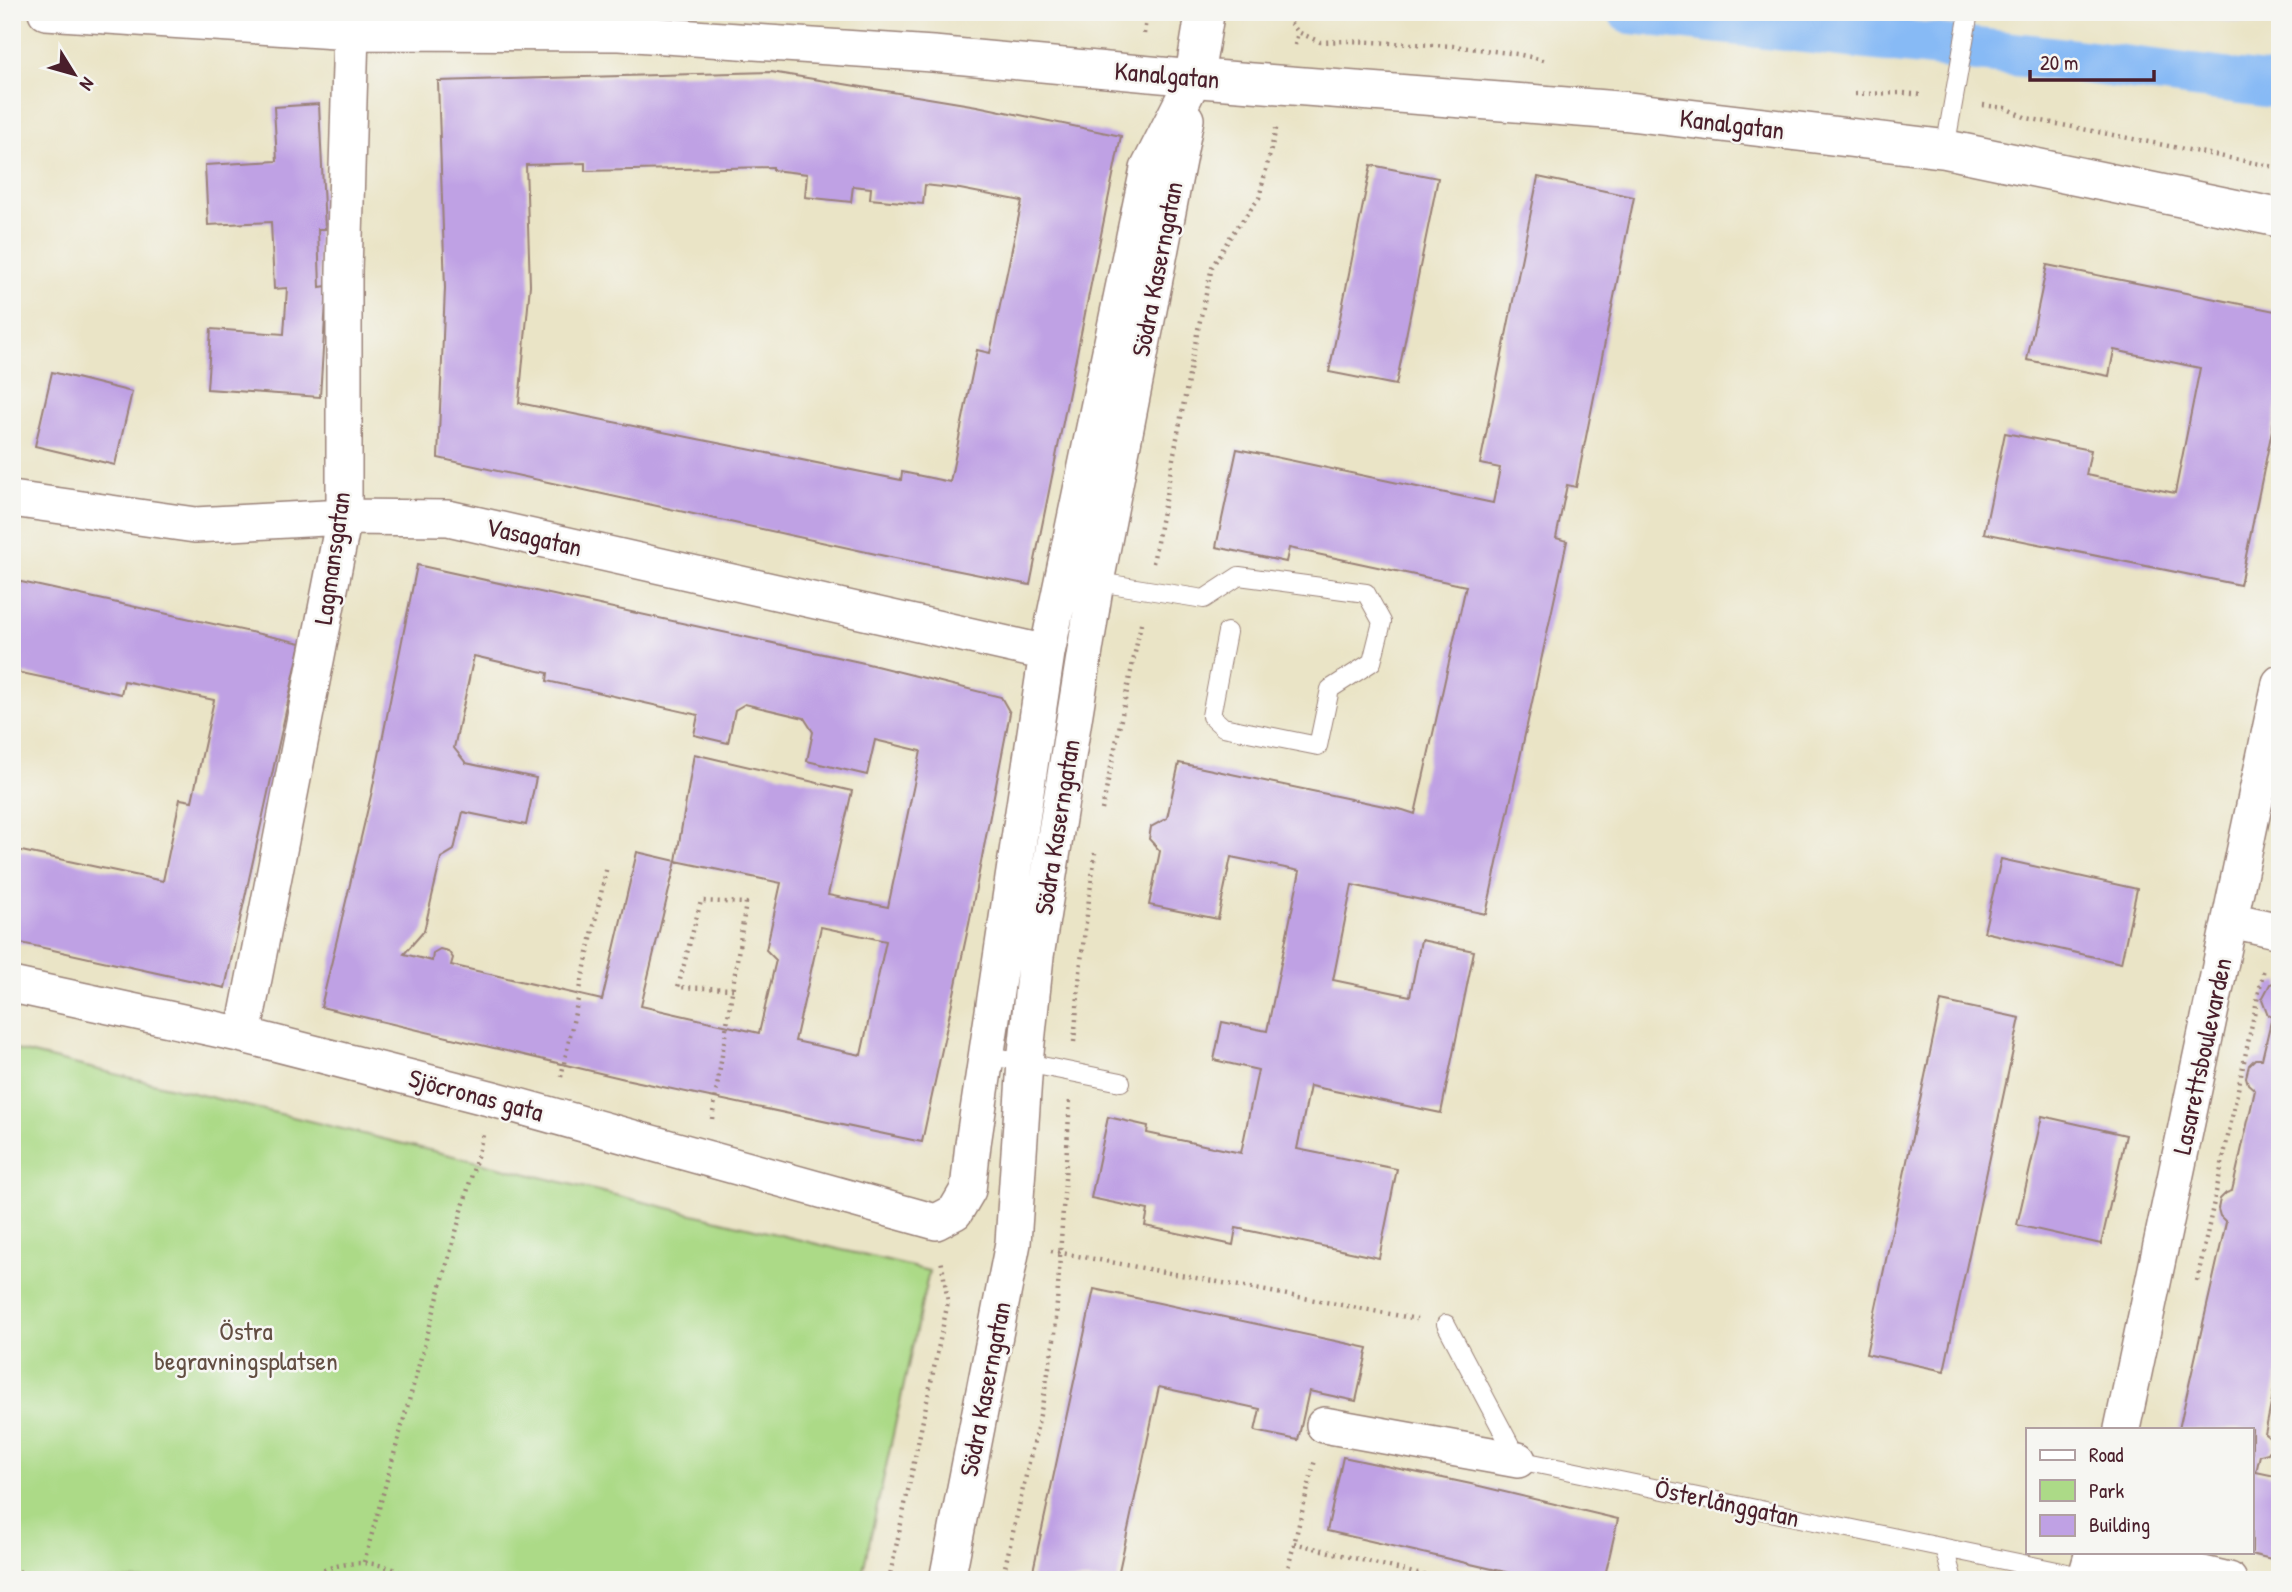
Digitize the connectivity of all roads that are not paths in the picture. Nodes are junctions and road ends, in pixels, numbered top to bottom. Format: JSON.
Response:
{"nodes":[{"id":1,"x":46,"y":12,"type":"edge"},
{"id":2,"x":1205,"y":12,"type":"edge"},
{"id":3,"x":1969,"y":12,"type":"edge"},
{"id":4,"x":351,"y":32,"type":"junction"},
{"id":5,"x":1194,"y":78,"type":"junction"},
{"id":6,"x":1945,"y":149,"type":"junction"},
{"id":7,"x":2280,"y":218,"type":"edge"},
{"id":8,"x":12,"y":499,"type":"edge"},
{"id":9,"x":344,"y":517,"type":"junction"},
{"id":10,"x":1080,"y":580,"type":"junction"},
{"id":11,"x":1227,"y":632,"type":"dead end"},
{"id":12,"x":1047,"y":653,"type":"junction"},
{"id":13,"x":2280,"y":683,"type":"edge"},
{"id":14,"x":2231,"y":920,"type":"junction"},
{"id":15,"x":2276,"y":930,"type":"edge"},
{"id":16,"x":12,"y":985,"type":"edge"},
{"id":17,"x":243,"y":1035,"type":"junction"},
{"id":18,"x":987,"y":1055,"type":"junction"},
{"id":19,"x":1025,"y":1062,"type":"junction"},
{"id":20,"x":1121,"y":1082,"type":"dead end"},
{"id":21,"x":936,"y":1222,"type":"joint"},
{"id":22,"x":1446,"y":1324,"type":"road end"},
{"id":23,"x":1324,"y":1425,"type":"road end"},
{"id":24,"x":2122,"y":1428,"type":"edge"},
{"id":25,"x":1518,"y":1460,"type":"junction"},
{"id":26,"x":1944,"y":1548,"type":"junction"},
{"id":27,"x":2093,"y":1565,"type":"edge"},
{"id":28,"x":947,"y":1580,"type":"edge"},
{"id":29,"x":1953,"y":1580,"type":"edge"},
{"id":30,"x":2230,"y":1580,"type":"edge"}],
"edges":[{"from":1,"to":4,"type":"street","name":"Kanalgatan"},
{"from":2,"to":5,"type":"street","name":"Södra Kaserngatan"},
{"from":3,"to":6,"type":"lane"},
{"from":4,"to":5,"type":"street","name":"Kanalgatan"},
{"from":4,"to":9,"type":"street","name":"Lagmansgatan"},
{"from":5,"to":6,"type":"street","name":"Kanalgatan"},
{"from":5,"to":10,"type":"street","name":"Södra Kaserngatan"},
{"from":6,"to":7,"type":"street","name":"Kanalgatan"},
{"from":8,"to":9,"type":"street","name":"Vasagatan"},
{"from":9,"to":12,"type":"street","name":"Vasagatan"},
{"from":9,"to":17,"type":"street","name":"Lagmansgatan"},
{"from":10,"to":11,"type":"lane"},
{"from":10,"to":12,"type":"street","name":"Södra Kaserngatan"},
{"from":10,"to":19,"type":"street","name":"Södra Kaserngatan"},
{"from":12,"to":18,"type":"street","name":"Södra Kaserngatan"},
{"from":13,"to":14,"type":"street","name":"Lasarettsboulevarden"},
{"from":14,"to":15,"type":"street"},
{"from":14,"to":24,"type":"street","name":"Lasarettsboulevarden"},
{"from":16,"to":17,"type":"street","name":"Sjöcronas gata"},
{"from":17,"to":21,"type":"street","name":"Sjöcronas gata"},
{"from":18,"to":19,"type":"lane"},
{"from":18,"to":21,"type":"street","name":"Södra Kaserngatan"},
{"from":19,"to":20,"type":"lane"},
{"from":19,"to":28,"type":"street","name":"Södra Kaserngatan"},
{"from":22,"to":25,"type":"lane"},
{"from":23,"to":25,"type":"street"},
{"from":25,"to":26,"type":"lane","name":"Österlånggatan"},
{"from":26,"to":27,"type":"lane","name":"Österlånggatan"},
{"from":26,"to":29,"type":"lane"},
{"from":27,"to":30,"type":"street","name":"Österlånggatan"}]}
